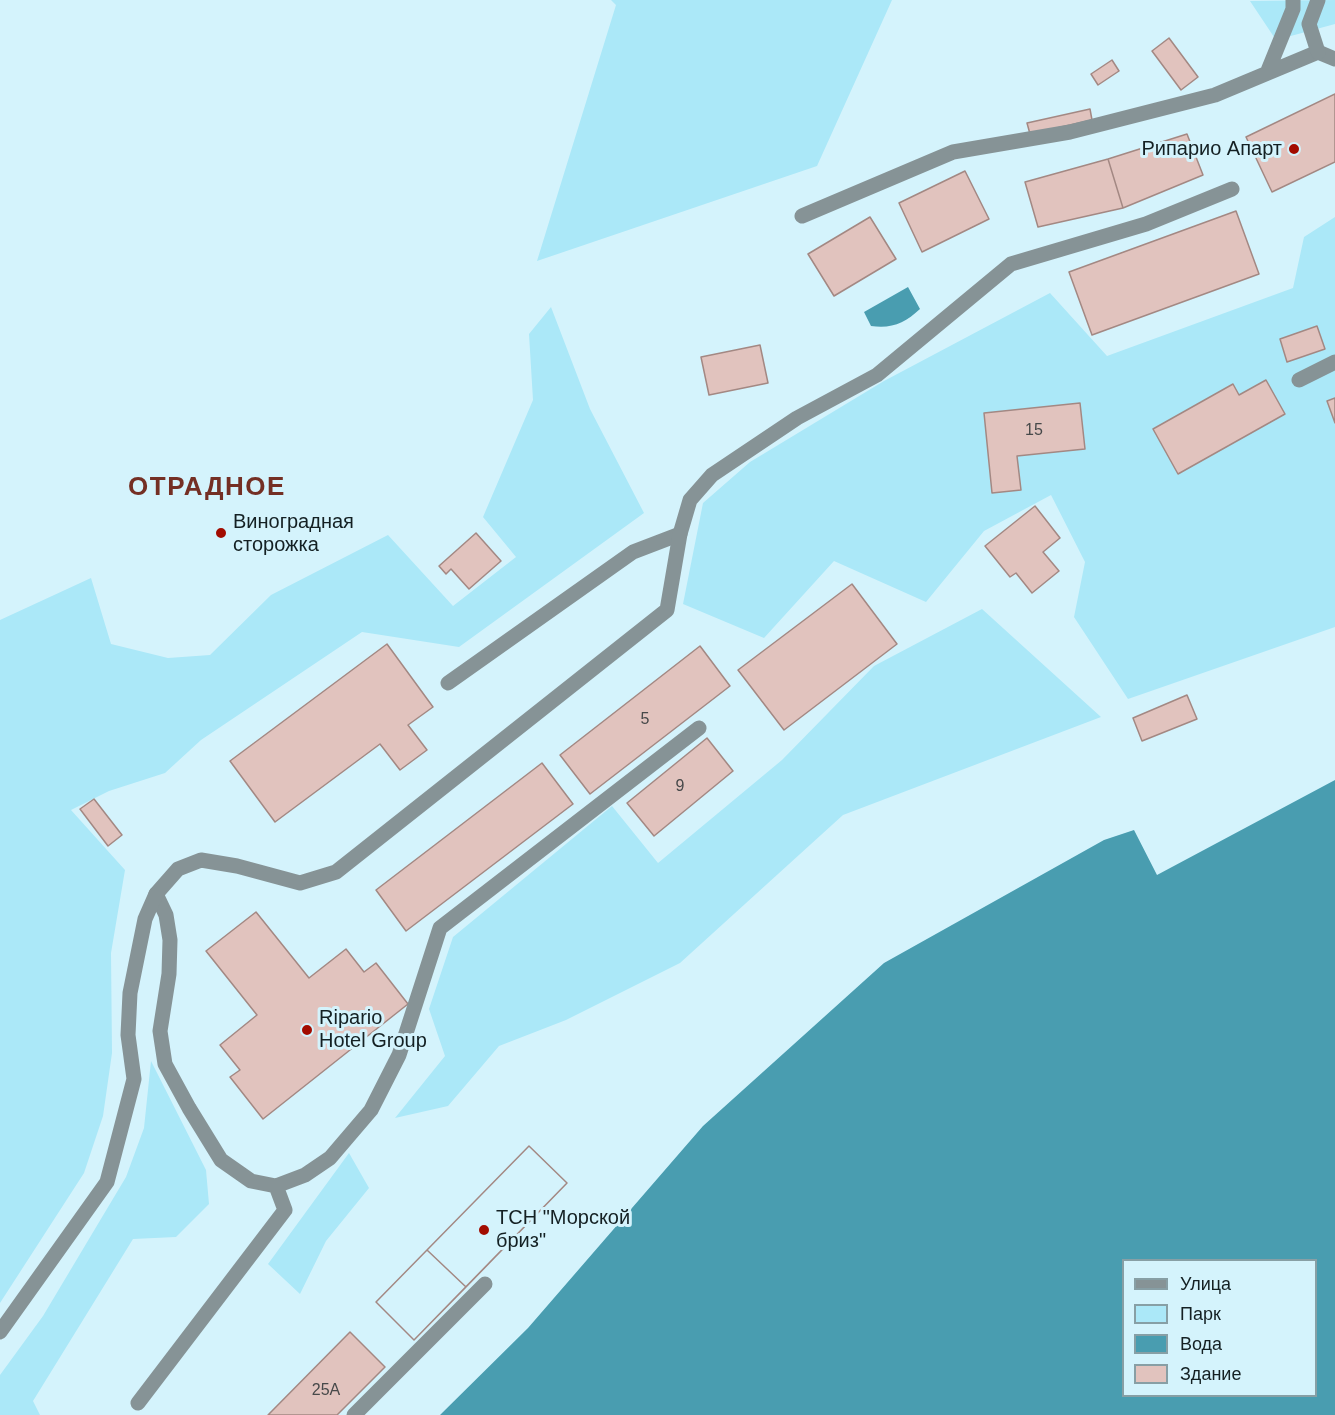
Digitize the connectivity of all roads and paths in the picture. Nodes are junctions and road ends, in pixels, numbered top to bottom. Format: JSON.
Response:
{"nodes":[{"id":1,"x":1293,"y":0,"type":"edge"},
{"id":2,"x":1318,"y":0,"type":"edge"},
{"id":3,"x":1318,"y":52,"type":"junction"},
{"id":4,"x":1335,"y":58,"type":"edge"},
{"id":5,"x":1267,"y":73,"type":"junction"},
{"id":6,"x":1232,"y":189,"type":"dead end"},
{"id":7,"x":802,"y":216,"type":"dead end"},
{"id":8,"x":1335,"y":362,"type":"edge"},
{"id":9,"x":1299,"y":380,"type":"dead end"},
{"id":10,"x":680,"y":534,"type":"junction"},
{"id":11,"x":448,"y":683,"type":"dead end"},
{"id":12,"x":699,"y":728,"type":"dead end"},
{"id":13,"x":156,"y":894,"type":"junction"},
{"id":14,"x":276,"y":1186,"type":"junction"},
{"id":15,"x":485,"y":1284,"type":"dead end"},
{"id":16,"x":0,"y":1332,"type":"edge"},
{"id":17,"x":138,"y":1403,"type":"dead end"},
{"id":18,"x":354,"y":1415,"type":"edge"}],
"edges":[{"from":1,"to":5,"type":"street"},
{"from":2,"to":3,"type":"street"},
{"from":3,"to":4,"type":"street"},
{"from":3,"to":5,"type":"street"},
{"from":5,"to":7,"type":"street"},
{"from":6,"to":10,"type":"street"},
{"from":8,"to":9,"type":"street"},
{"from":10,"to":11,"type":"street"},
{"from":10,"to":13,"type":"street"},
{"from":12,"to":14,"type":"street"},
{"from":13,"to":14,"type":"street"},
{"from":13,"to":16,"type":"street"},
{"from":14,"to":17,"type":"street"},
{"from":15,"to":18,"type":"street"}]}
